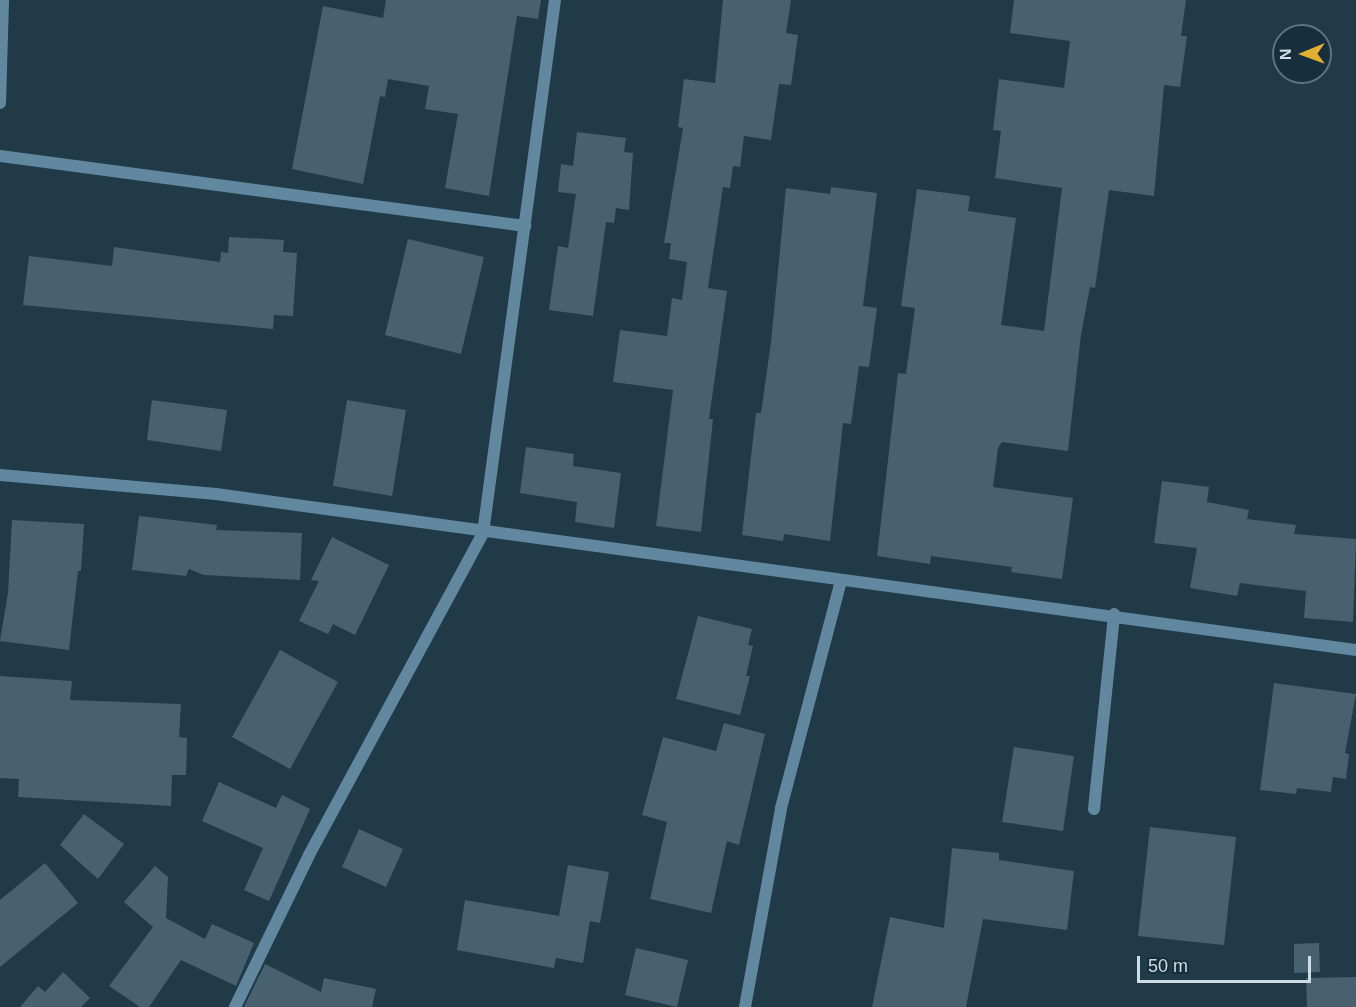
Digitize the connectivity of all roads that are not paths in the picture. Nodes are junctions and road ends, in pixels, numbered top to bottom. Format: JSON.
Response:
{"nodes":[{"id":1,"x":3,"y":0,"type":"edge"},
{"id":2,"x":555,"y":0,"type":"edge"},
{"id":3,"x":0,"y":103,"type":"edge"},
{"id":4,"x":0,"y":156,"type":"edge"},
{"id":5,"x":525,"y":226,"type":"junction"},
{"id":6,"x":0,"y":475,"type":"edge"},
{"id":7,"x":483,"y":533,"type":"junction"},
{"id":8,"x":841,"y":581,"type":"junction"},
{"id":9,"x":1114,"y":614,"type":"junction"},
{"id":10,"x":1356,"y":650,"type":"edge"},
{"id":11,"x":1094,"y":809,"type":"dead end"},
{"id":12,"x":235,"y":1007,"type":"edge"},
{"id":13,"x":745,"y":1007,"type":"edge"}],
"edges":[{"from":1,"to":3,"type":"street"},
{"from":2,"to":5,"type":"street"},
{"from":4,"to":5,"type":"street"},
{"from":5,"to":7,"type":"street"},
{"from":6,"to":7,"type":"street"},
{"from":7,"to":8,"type":"street"},
{"from":7,"to":12,"type":"street"},
{"from":8,"to":9,"type":"street"},
{"from":8,"to":13,"type":"street"},
{"from":9,"to":10,"type":"street"},
{"from":9,"to":11,"type":"street"}]}
